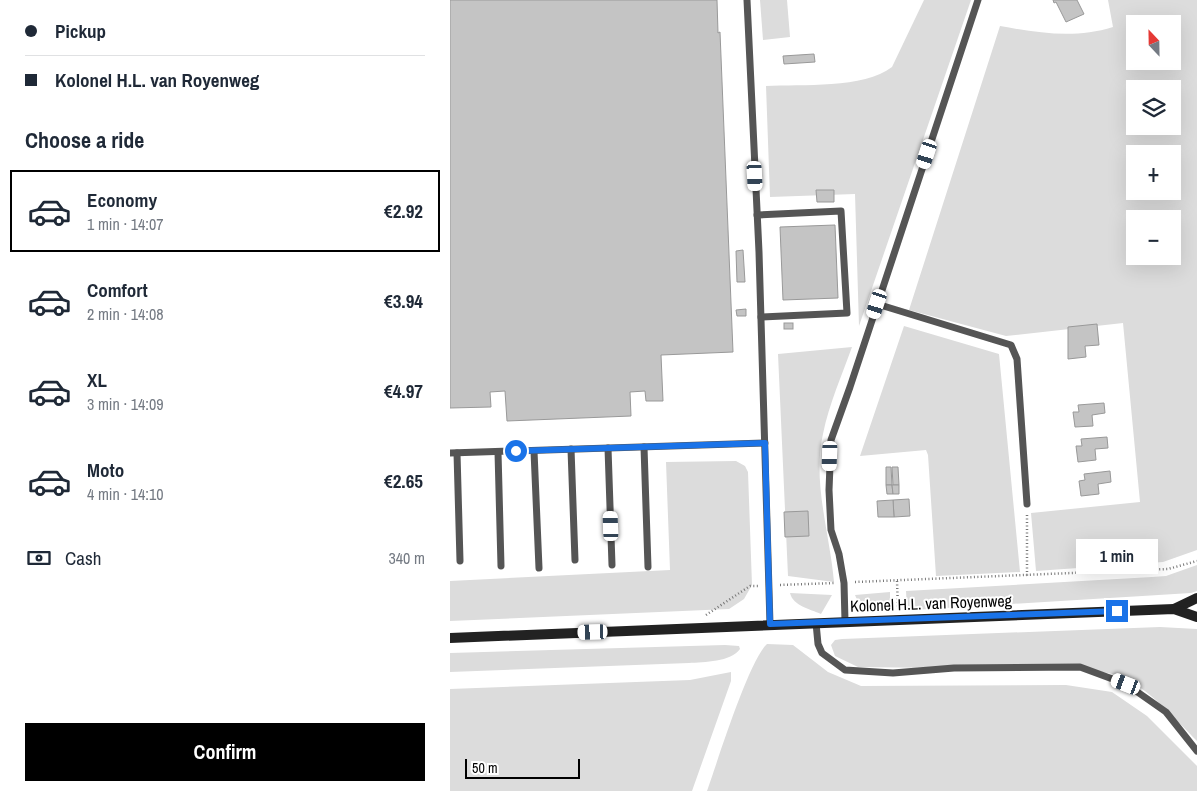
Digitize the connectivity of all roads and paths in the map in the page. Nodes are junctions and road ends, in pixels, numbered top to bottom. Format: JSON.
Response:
{"nodes":[{"id":1,"x":747,"y":0,"type":"edge"},
{"id":2,"x":978,"y":0,"type":"edge"},
{"id":3,"x":757,"y":215,"type":"junction"},
{"id":4,"x":877,"y":304,"type":"junction"},
{"id":5,"x":761,"y":317,"type":"junction"},
{"id":6,"x":765,"y":443,"type":"junction"},
{"id":7,"x":644,"y":447,"type":"junction"},
{"id":8,"x":608,"y":448,"type":"junction"},
{"id":9,"x":571,"y":449,"type":"junction"},
{"id":10,"x":534,"y":451,"type":"junction"},
{"id":11,"x":498,"y":452,"type":"junction"},
{"id":12,"x":453,"y":453,"type":"edge"},
{"id":13,"x":1027,"y":504,"type":"joint"},
{"id":14,"x":575,"y":560,"type":"dead end"},
{"id":15,"x":460,"y":561,"type":"dead end"},
{"id":16,"x":1197,"y":561,"type":"edge"},
{"id":17,"x":500,"y":566,"type":"dead end"},
{"id":18,"x":612,"y":566,"type":"dead end"},
{"id":19,"x":648,"y":567,"type":"dead end"},
{"id":20,"x":539,"y":568,"type":"dead end"},
{"id":21,"x":1027,"y":576,"type":"junction"},
{"id":22,"x":844,"y":583,"type":"junction"},
{"id":23,"x":769,"y":585,"type":"junction"},
{"id":24,"x":1197,"y":598,"type":"edge"},
{"id":25,"x":1174,"y":609,"type":"junction"},
{"id":26,"x":1197,"y":617,"type":"edge"},
{"id":27,"x":846,"y":621,"type":"junction"},
{"id":28,"x":816,"y":623,"type":"junction"},
{"id":29,"x":770,"y":624,"type":"junction"},
{"id":30,"x":687,"y":628,"type":"junction"},
{"id":31,"x":450,"y":638,"type":"edge"},
{"id":32,"x":1197,"y":751,"type":"edge"}],
"edges":[{"from":1,"to":3,"type":"lane"},
{"from":2,"to":4,"type":"lane"},
{"from":3,"to":5,"type":"lane"},
{"from":3,"to":5,"type":"lane"},
{"from":4,"to":13,"type":"lane"},
{"from":4,"to":22,"type":"lane"},
{"from":5,"to":6,"type":"lane"},
{"from":6,"to":7,"type":"lane"},
{"from":6,"to":23,"type":"lane"},
{"from":7,"to":8,"type":"lane"},
{"from":7,"to":19,"type":"lane"},
{"from":8,"to":9,"type":"lane"},
{"from":8,"to":18,"type":"lane"},
{"from":9,"to":10,"type":"lane"},
{"from":9,"to":14,"type":"lane"},
{"from":10,"to":11,"type":"lane"},
{"from":10,"to":20,"type":"lane"},
{"from":11,"to":12,"type":"lane"},
{"from":11,"to":17,"type":"lane"},
{"from":12,"to":15,"type":"lane"},
{"from":13,"to":21,"type":"path"},
{"from":16,"to":21,"type":"path"},
{"from":21,"to":22,"type":"path"},
{"from":22,"to":23,"type":"path"},
{"from":22,"to":27,"type":"lane"},
{"from":23,"to":29,"type":"lane"},
{"from":23,"to":30,"type":"path"},
{"from":24,"to":25,"type":"street","name":"Kolonel H.L. van Royenweg"},
{"from":25,"to":26,"type":"street","name":"Kolonel H.L. van Royenweg"},
{"from":25,"to":27,"type":"street","name":"Kolonel H.L. van Royenweg"},
{"from":27,"to":28,"type":"street","name":"Kolonel H.L. van Royenweg"},
{"from":28,"to":29,"type":"street","name":"Kolonel H.L. van Royenweg"},
{"from":28,"to":32,"type":"lane"},
{"from":29,"to":30,"type":"street","name":"Kolonel H.L. van Royenweg"},
{"from":30,"to":31,"type":"street","name":"Kolonel H.L. van Royenweg"}]}
